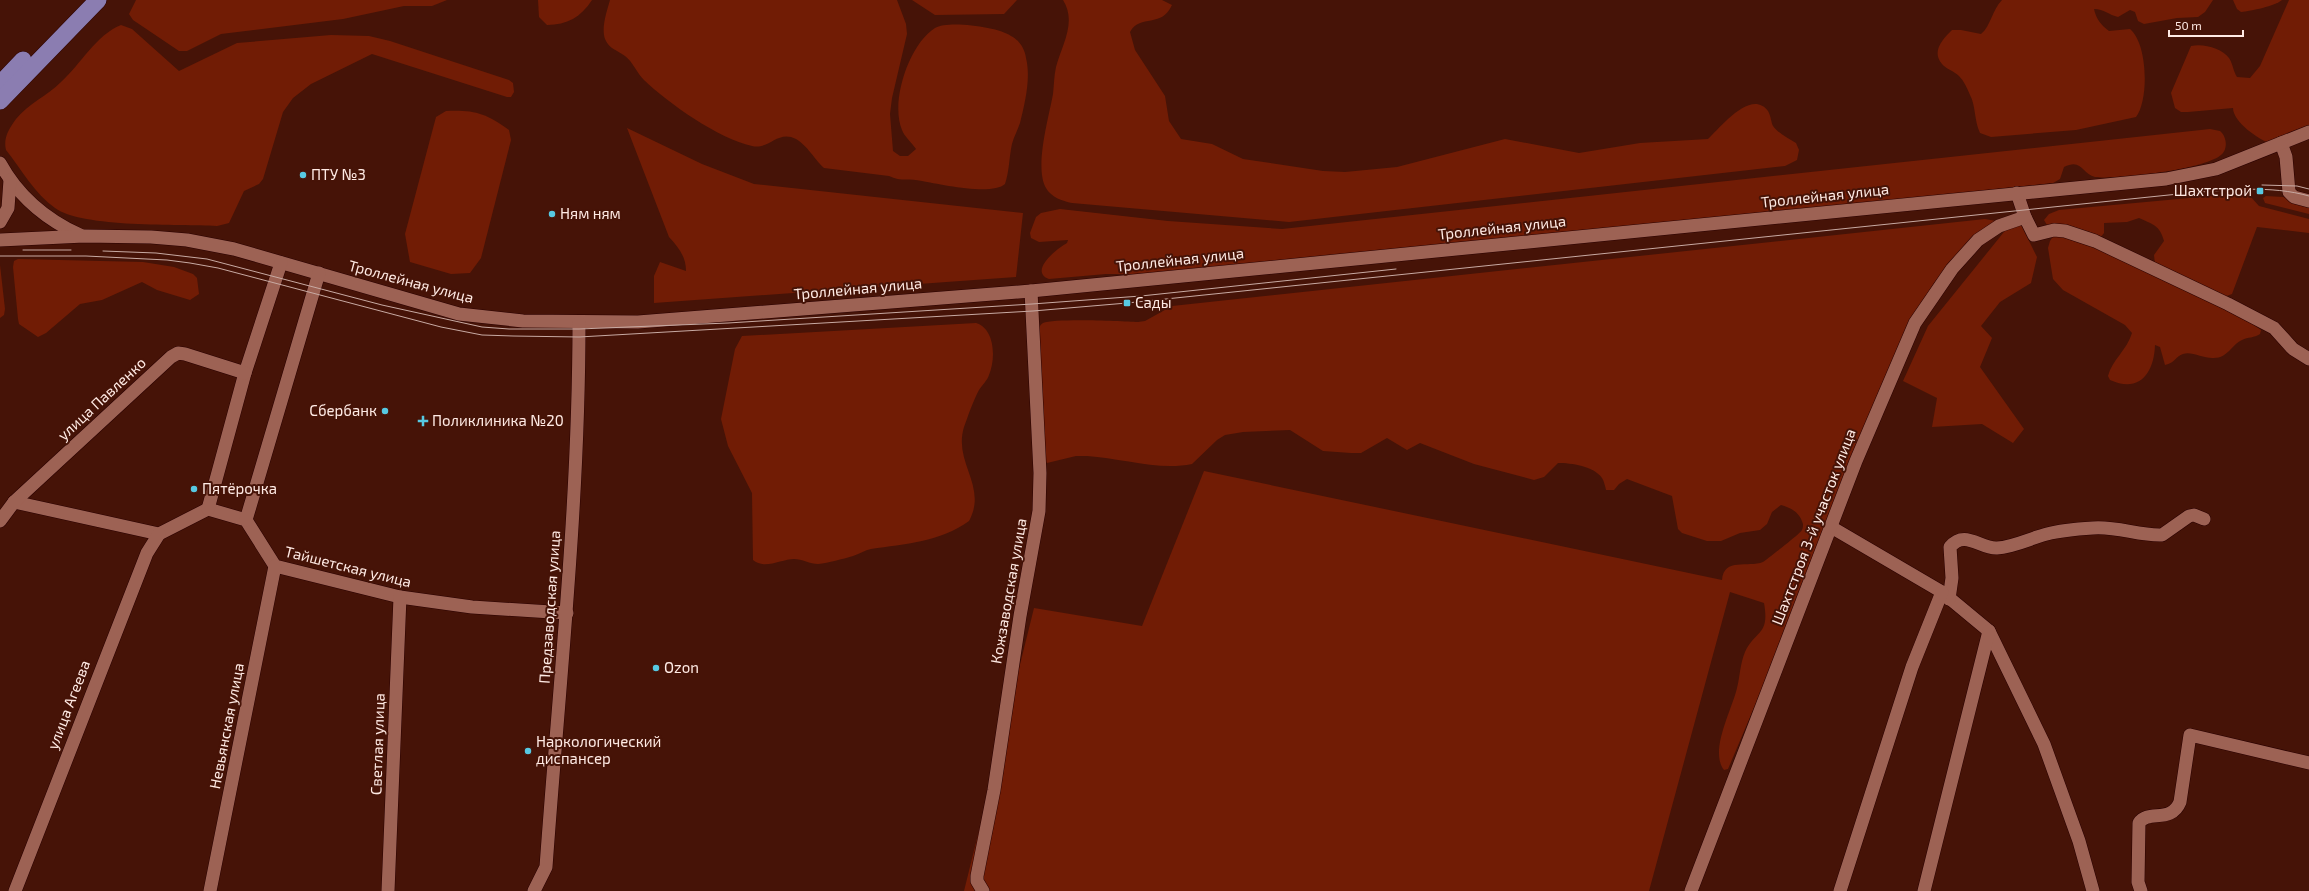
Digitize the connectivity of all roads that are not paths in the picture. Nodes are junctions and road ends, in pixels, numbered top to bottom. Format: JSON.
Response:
{"nodes":[{"id":1,"x":82,"y":0,"type":"edge"},
{"id":2,"x":98,"y":0,"type":"edge"},
{"id":3,"x":0,"y":84,"type":"edge"},
{"id":4,"x":0,"y":101,"type":"edge"},
{"id":5,"x":2309,"y":132,"type":"edge"},
{"id":6,"x":2281,"y":143,"type":"junction"},
{"id":7,"x":4,"y":172,"type":"edge"},
{"id":8,"x":2017,"y":193,"type":"junction"},
{"id":9,"x":2309,"y":201,"type":"edge"},
{"id":10,"x":2025,"y":217,"type":"junction"},
{"id":11,"x":0,"y":222,"type":"edge"},
{"id":12,"x":84,"y":236,"type":"junction"},
{"id":13,"x":0,"y":240,"type":"edge"},
{"id":14,"x":281,"y":262,"type":"junction"},
{"id":15,"x":319,"y":273,"type":"junction"},
{"id":16,"x":1031,"y":291,"type":"junction"},
{"id":17,"x":579,"y":322,"type":"junction"},
{"id":18,"x":2309,"y":359,"type":"edge"},
{"id":19,"x":246,"y":373,"type":"junction"},
{"id":20,"x":14,"y":502,"type":"junction"},
{"id":21,"x":208,"y":508,"type":"junction"},
{"id":22,"x":2204,"y":519,"type":"dead end"},
{"id":23,"x":246,"y":520,"type":"junction"},
{"id":24,"x":0,"y":521,"type":"edge"},
{"id":25,"x":1831,"y":527,"type":"junction"},
{"id":26,"x":160,"y":534,"type":"junction"},
{"id":27,"x":275,"y":566,"type":"junction"},
{"id":28,"x":1946,"y":595,"type":"junction"},
{"id":29,"x":400,"y":597,"type":"junction"},
{"id":30,"x":567,"y":613,"type":"junction"},
{"id":31,"x":1989,"y":631,"type":"junction"},
{"id":32,"x":2309,"y":763,"type":"edge"},
{"id":33,"x":15,"y":891,"type":"edge"},
{"id":34,"x":210,"y":891,"type":"edge"},
{"id":35,"x":388,"y":891,"type":"edge"},
{"id":36,"x":534,"y":891,"type":"edge"},
{"id":37,"x":983,"y":891,"type":"edge"},
{"id":38,"x":1691,"y":891,"type":"edge"},
{"id":39,"x":1840,"y":891,"type":"edge"},
{"id":40,"x":1924,"y":891,"type":"edge"},
{"id":41,"x":2093,"y":891,"type":"edge"},
{"id":42,"x":2141,"y":891,"type":"edge"}],
"edges":[{"from":1,"to":3,"type":"main road"},
{"from":2,"to":4,"type":"main road"},
{"from":5,"to":6,"type":"street","name":"Троллейная улица"},
{"from":6,"to":8,"type":"street","name":"Троллейная улица"},
{"from":6,"to":9,"type":"street"},
{"from":7,"to":11,"type":"street"},
{"from":7,"to":12,"type":"street"},
{"from":8,"to":10,"type":"street"},
{"from":8,"to":16,"type":"street","name":"Троллейная улица"},
{"from":10,"to":18,"type":"street"},
{"from":10,"to":25,"type":"street","name":"Шахтстроя 3-й участок улица"},
{"from":12,"to":13,"type":"street","name":"Троллейная улица"},
{"from":12,"to":14,"type":"street","name":"Троллейная улица"},
{"from":14,"to":15,"type":"street","name":"Троллейная улица"},
{"from":14,"to":19,"type":"street"},
{"from":15,"to":17,"type":"street","name":"Троллейная улица"},
{"from":15,"to":23,"type":"street"},
{"from":16,"to":17,"type":"street","name":"Троллейная улица"},
{"from":16,"to":37,"type":"street","name":"Кожзаводская улица"},
{"from":17,"to":30,"type":"street","name":"Предзаводская улица"},
{"from":19,"to":20,"type":"street","name":"улица Павленко"},
{"from":19,"to":21,"type":"street"},
{"from":20,"to":24,"type":"street","name":"улица Павленко"},
{"from":20,"to":26,"type":"street"},
{"from":21,"to":23,"type":"street"},
{"from":21,"to":26,"type":"street"},
{"from":22,"to":28,"type":"street"},
{"from":23,"to":27,"type":"street","name":"Тайшетская улица"},
{"from":25,"to":28,"type":"street"},
{"from":25,"to":38,"type":"street","name":"Шахтстроя 3-й участок улица"},
{"from":26,"to":33,"type":"street","name":"улица Агеева"},
{"from":27,"to":29,"type":"street","name":"Тайшетская улица"},
{"from":27,"to":34,"type":"street","name":"Невьянская улица"},
{"from":28,"to":31,"type":"street"},
{"from":28,"to":39,"type":"street"},
{"from":29,"to":30,"type":"street","name":"Тайшетская улица"},
{"from":29,"to":35,"type":"street","name":"Светлая улица"},
{"from":30,"to":36,"type":"street","name":"Предзаводская улица"},
{"from":31,"to":40,"type":"street"},
{"from":31,"to":41,"type":"street"},
{"from":32,"to":42,"type":"street"}]}
